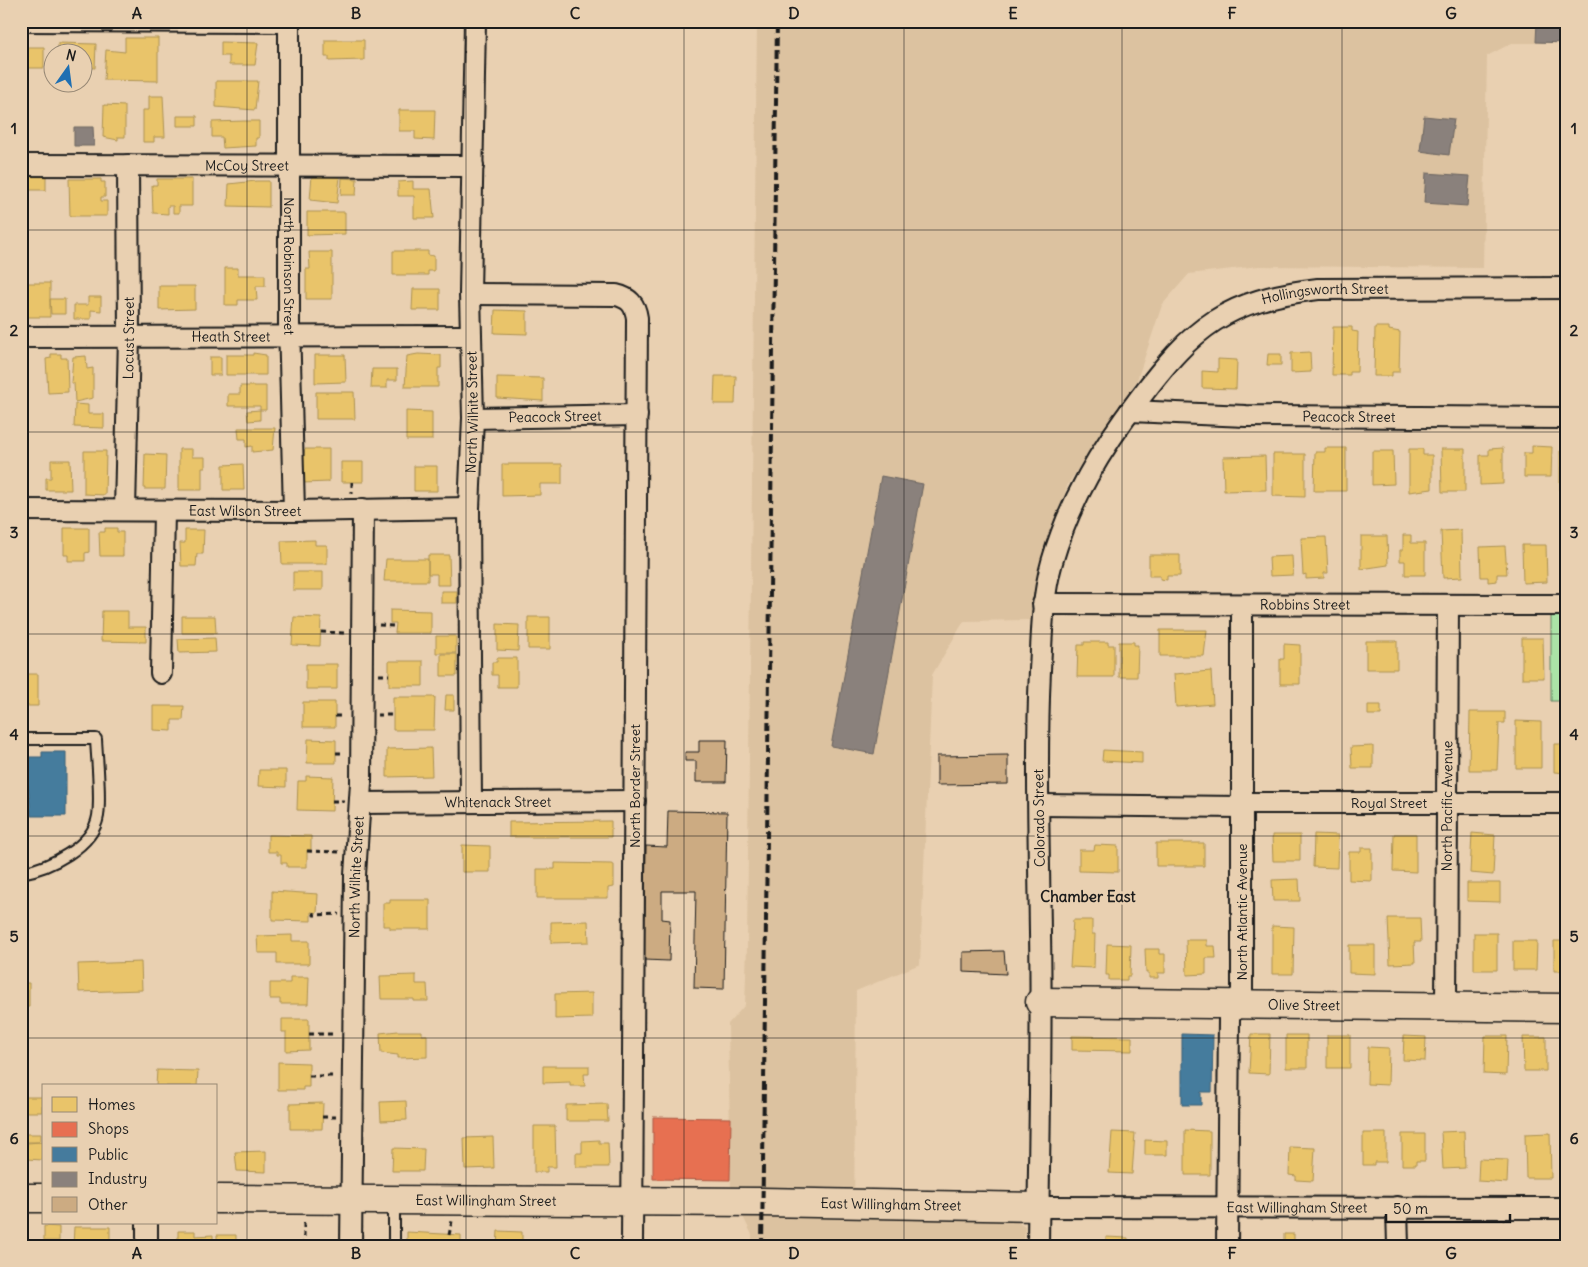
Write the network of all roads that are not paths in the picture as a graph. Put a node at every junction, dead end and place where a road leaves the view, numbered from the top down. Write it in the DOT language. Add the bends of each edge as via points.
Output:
graph roads {
  1 [pos="475,21"];
  2 [pos="21,22"];
  3 [pos="289,22"];
  4 [pos="128,164"];
  5 [pos="21,165"];
  6 [pos="290,165"];
  7 [pos="473,166"];
  8 [pos="1567,288"];
  9 [pos="470,294"];
  10 [pos="129,336"];
  11 [pos="290,336"];
  12 [pos="471,336"];
  13 [pos="21,337"];
  14 [pos="1130,411"];
  15 [pos="637,415"];
  16 [pos="473,418"];
  17 [pos="1567,418"];
  18 [pos="469,508"];
  19 [pos="363,509"];
  20 [pos="21,510"];
  21 [pos="125,510"];
  22 [pos="164,511"];
  23 [pos="294,512"];
  24 [pos="1044,604"];
  25 [pos="1567,605"];
  26 [pos="1242,606"];
  27 [pos="1448,606"];
  28 [pos="161,673"];
  29 [pos="21,739"];
  30 [pos="635,801"];
  31 [pos="471,802"];
  32 [pos="1448,802"];
  33 [pos="360,803"];
  34 [pos="1567,803"];
  35 [pos="1039,805"];
  36 [pos="1243,805"];
  37 [pos="21,872"];
  38 [pos="1040,1002"];
  39 [pos="1236,1004"];
  40 [pos="1446,1007"];
  41 [pos="1567,1008"];
  42 [pos="21,1198"];
  43 [pos="42,1198"];
  44 [pos="218,1199"];
  45 [pos="351,1200"];
  46 [pos="394,1200"];
  47 [pos="633,1201"];
  48 [pos="1228,1206"];
  49 [pos="1039,1207"];
  50 [pos="1397,1207"];
  51 [pos="1567,1208"];
  52 [pos="147,1224"];
  53 [pos="146,1246"];
  54 [pos="351,1246"];
  55 [pos="394,1246"];
  56 [pos="632,1246"];
  57 [pos="1038,1246"];
  58 [pos="1227,1246"];
  59 [pos="1398,1246"];
  1 -- 7 [label="street, North Wilhite Street"];
  2 -- 3 [label="street"];
  3 -- 6 [label="street, North Robinson Street"];
  4 -- 5 [label="street, McCoy Street"];
  4 -- 6 [label="street, McCoy Street"];
  4 -- 10 [label="street, Locust Street"];
  6 -- 7 [label="street, McCoy Street"];
  6 -- 11 [label="street, North Robinson Street"];
  7 -- 9 [label="street, North Wilhite Street"];
  8 -- 14 [label="street, Hollingsworth Street" via="1318,289 1282,293 1252,301 1208,324 1166,363"];
  9 -- 12 [label="street, North Wilhite Street"];
  9 -- 15 [label="street, North Border Street" via="616,295 631,302 636,309 637,327"];
  10 -- 11 [label="street, Heath Street"];
  10 -- 13 [label="street, Heath Street"];
  10 -- 21 [label="street, Locust Street"];
  11 -- 12 [label="street, Heath Street"];
  11 -- 23 [label="street, North Robinson Street"];
  12 -- 16 [label="street, North Wilhite Street"];
  14 -- 17 [label="street, Peacock Street" via="1246,416"];
  14 -- 24 [label="street, Colorado Street" via="1080,486 1052,563"];
  15 -- 16 [label="street, Peacock Street"];
  15 -- 30 [label="street, North Border Street"];
  16 -- 18 [label="street, North Wilhite Street"];
  18 -- 19 [label="street, East Wilson Street"];
  18 -- 31 [label="street, North Wilhite Street"];
  19 -- 23 [label="street, East Wilson Street"];
  19 -- 33 [label="street, North Wilhite Street" via="369,629"];
  20 -- 21 [label="street, East Wilson Street"];
  21 -- 22 [label="street, East Wilson Street"];
  22 -- 23 [label="street, East Wilson Street"];
  22 -- 28 [label="street"];
  24 -- 26 [label="street, Robbins Street"];
  24 -- 35 [label="street, Colorado Street" via="1038,704"];
  25 -- 27 [label="street, Robbins Street"];
  26 -- 27 [label="street, Robbins Street"];
  26 -- 36 [label="street, North Atlantic Avenue"];
  27 -- 32 [label="street, North Pacific Avenue"];
  29 -- 37 [label="lane" via="96,739 98,815 87,835 70,853 44,867"];
  30 -- 31 [label="street, Whitenack Street"];
  30 -- 47 [label="street, North Border Street"];
  31 -- 33 [label="street, Whitenack Street"];
  32 -- 34 [label="street, Royal Street"];
  32 -- 36 [label="street, Royal Street"];
  32 -- 40 [label="street, North Pacific Avenue"];
  33 -- 45 [label="street, North Wilhite Street" via="354,914"];
  35 -- 36 [label="street, Royal Street"];
  35 -- 38 [label="street, Colorado Street"];
  36 -- 39 [label="street, North Atlantic Avenue" via="1242,991"];
  38 -- 39 [label="street, Olive Street"];
  38 -- 49 [label="street, Colorado Street"];
  39 -- 40 [label="street, Olive Street"];
  39 -- 48 [label="street, North Atlantic Avenue" via="1229,1018"];
  40 -- 41 [label="street, Olive Street"];
  42 -- 43 [label="street"];
  44 -- 45 [label="street, East Willingham Street"];
  45 -- 46 [label="street, East Willingham Street"];
  45 -- 54 [label="street, North Wilhite Street"];
  46 -- 47 [label="street, East Willingham Street"];
  46 -- 55 [label="lane"];
  47 -- 49 [label="street, East Willingham Street"];
  47 -- 56 [label="street, North Border Street"];
  48 -- 49 [label="street, East Willingham Street"];
  48 -- 50 [label="street, East Willingham Street"];
  48 -- 58 [label="street, North Atlantic Avenue"];
  49 -- 57 [label="street, Colorado Street"];
  50 -- 51 [label="street, East Willingham Street"];
  50 -- 59 [label="street"];
  52 -- 53 [label="street"];
}
